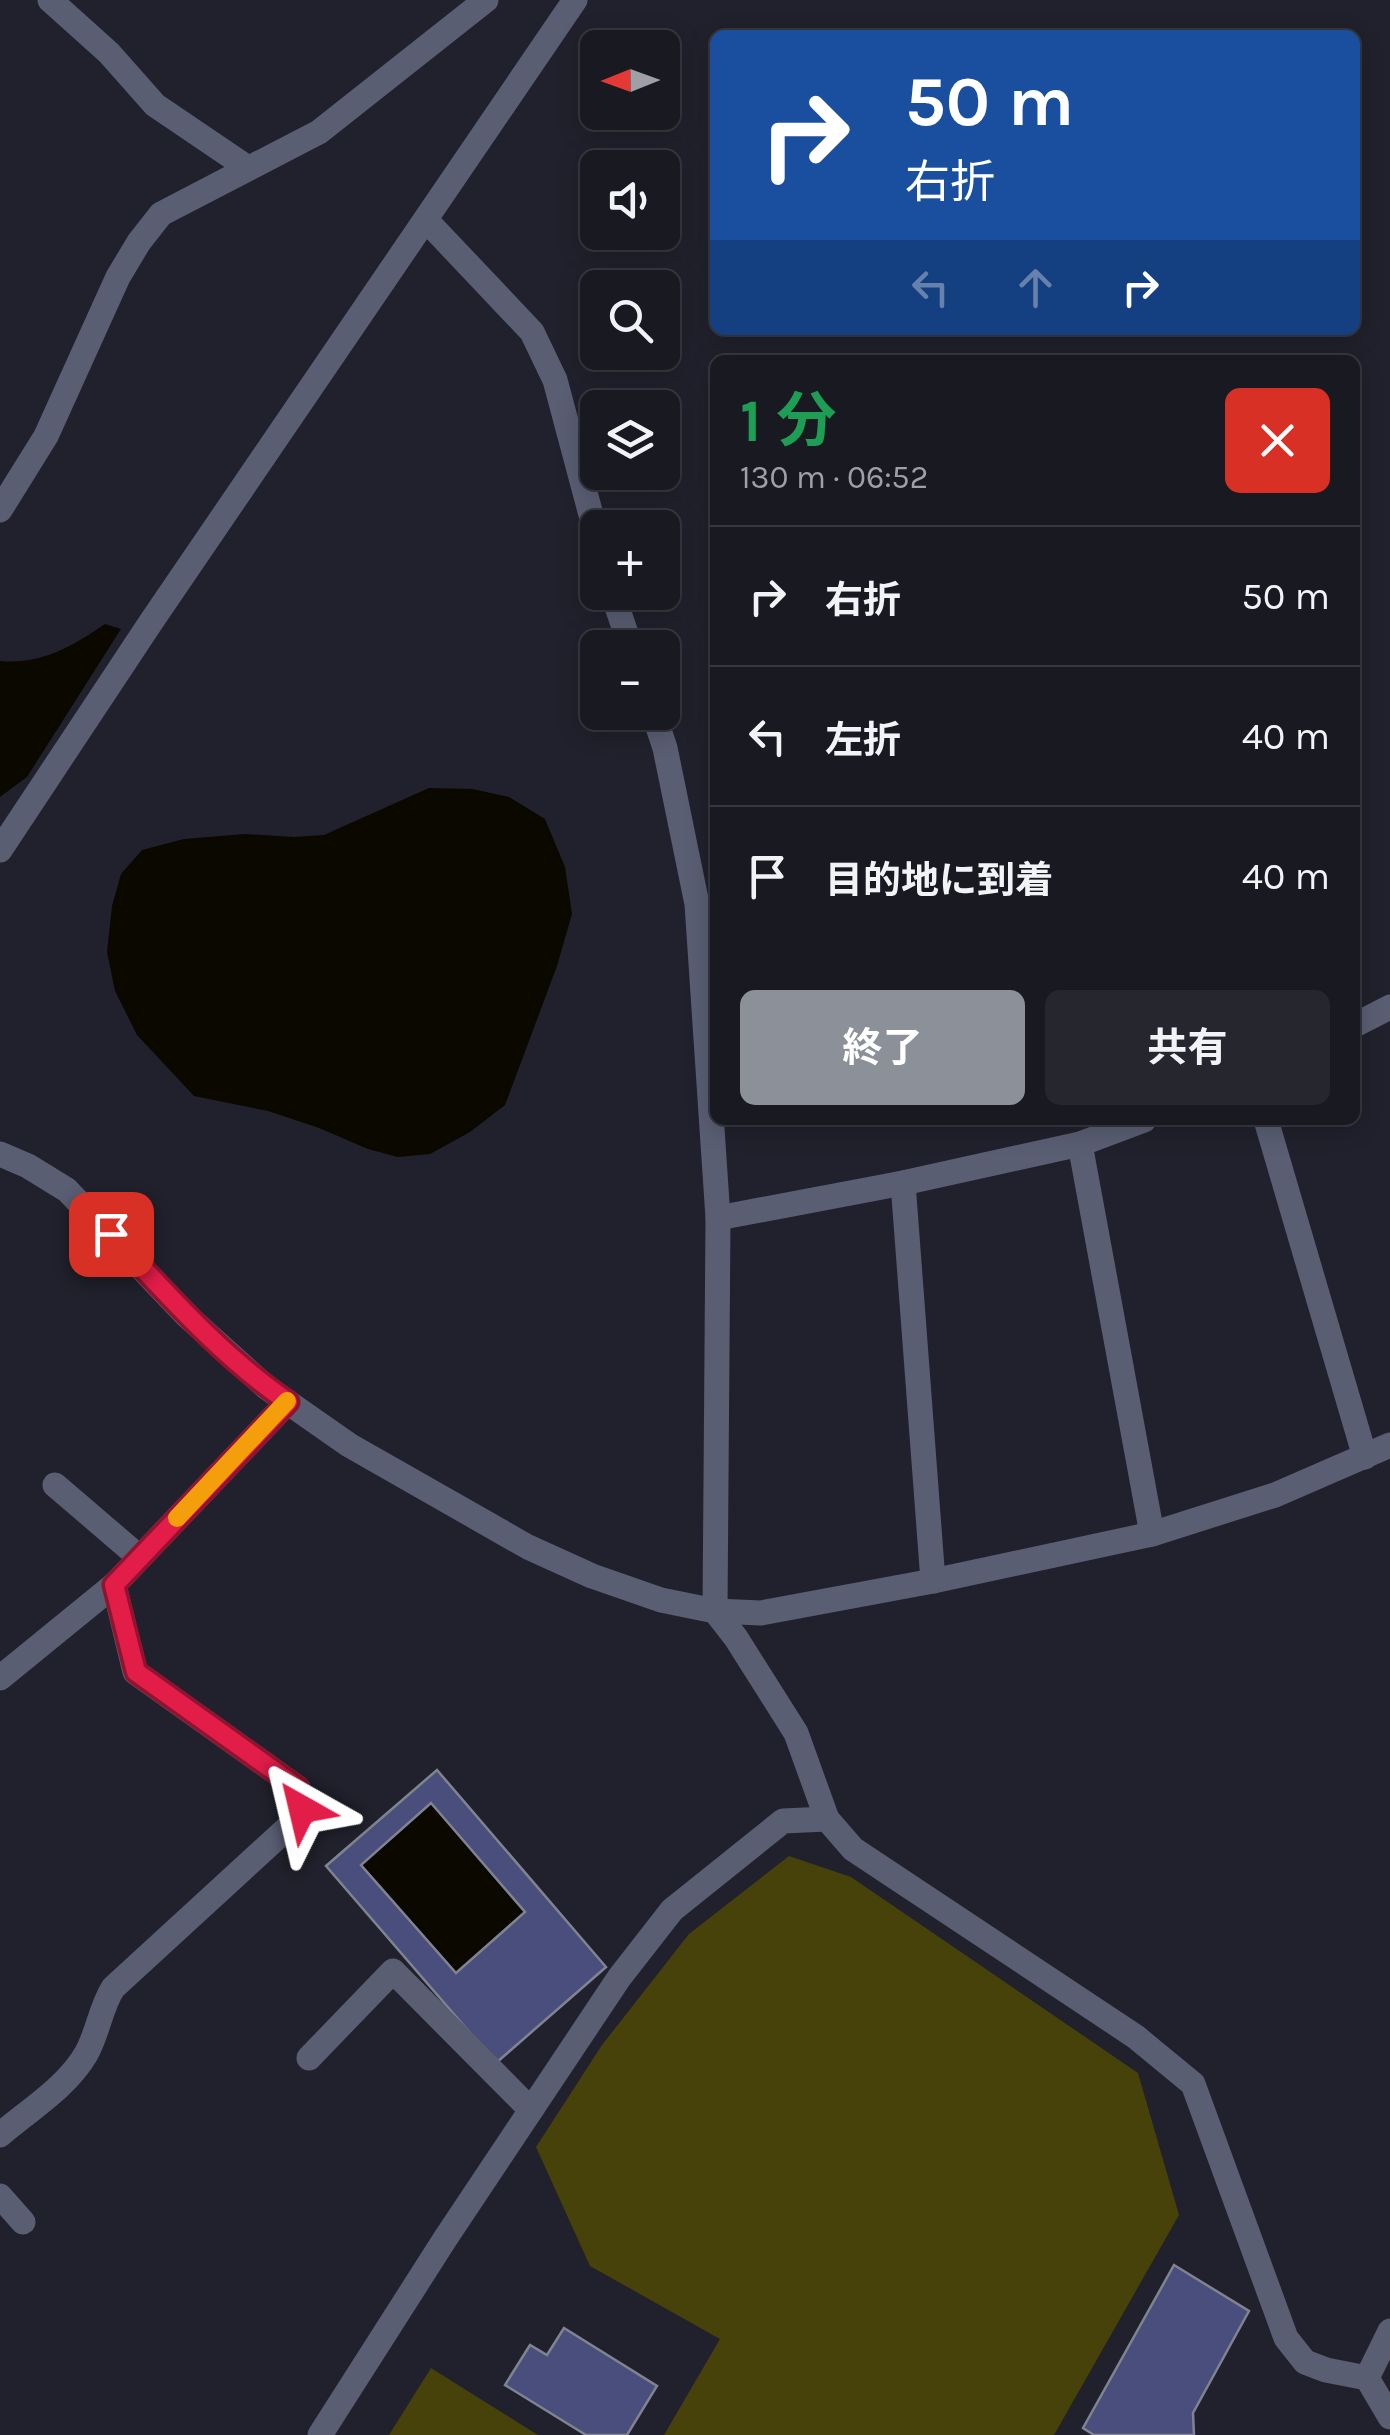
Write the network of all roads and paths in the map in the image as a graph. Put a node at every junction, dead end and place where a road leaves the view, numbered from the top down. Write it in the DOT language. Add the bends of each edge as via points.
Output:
graph roads {
  1 [pos="50,0"];
  2 [pos="486,0"];
  3 [pos="575,0"];
  4 [pos="248,168"];
  5 [pos="426,220"];
  6 [pos="0,510"];
  7 [pos="590,510"];
  8 [pos="659,730"];
  9 [pos="0,850"];
  10 [pos="1390,1007"];
  11 [pos="1360,1022"];
  12 [pos="710,1098"];
  13 [pos="712,1125"];
  14 [pos="1131,1125"];
  15 [pos="1267,1125"];
  16 [pos="1080,1144"];
  17 [pos="0,1154"];
  18 [pos="903,1183"];
  19 [pos="718,1218"];
  20 [pos="288,1402"];
  21 [pos="1390,1445"];
  22 [pos="1366,1457"];
  23 [pos="56,1485"];
  24 [pos="1152,1534"];
  25 [pos="140,1557"];
  26 [pos="934,1580"];
  27 [pos="114,1585"];
  28 [pos="715,1611"];
  29 [pos="0,1678"];
  30 [pos="828,1818"];
  31 [pos="309,2058"];
  32 [pos="531,2110"];
  33 [pos="0,2134"];
  34 [pos="0,2196"];
  35 [pos="23,2222"];
  36 [pos="1390,2331"];
  37 [pos="1367,2378"];
  38 [pos="1390,2417"];
  39 [pos="320,2435"];
  1 -- 4 [label="street" via="155,105"];
  2 -- 4 [label="street" via="319,132"];
  3 -- 5 [label="street"];
  4 -- 6 [label="street" via="161,214 140,242 46,436"];
  5 -- 7 [label="street" via="532,332 555,380"];
  5 -- 9 [label="street"];
  8 -- 12 [label="street" via="697,904"];
  10 -- 11 [label="street"];
  13 -- 19 [label="street"];
  14 -- 16 [label="street"];
  15 -- 22 [label="street"];
  16 -- 18 [label="street"];
  16 -- 24 [label="street"];
  17 -- 20 [label="street" via="67,1190 186,1315"];
  18 -- 19 [label="street"];
  18 -- 26 [label="street"];
  19 -- 28 [label="street"];
  20 -- 25 [label="street"];
  20 -- 28 [label="street" via="349,1445 528,1547 661,1600"];
  21 -- 22 [label="street"];
  22 -- 24 [label="street"];
  23 -- 25 [label="street"];
  24 -- 26 [label="street"];
  25 -- 27 [label="street"];
  26 -- 28 [label="street" via="762,1613"];
  27 -- 29 [label="street"];
  27 -- 33 [label="street" via="136,1672 298,1788 302,1809 113,1988 76,2070"];
  28 -- 30 [label="street" via="796,1733"];
  30 -- 32 [label="street" via="783,1821 672,1910"];
  30 -- 37 [label="street" via="853,1850 1136,2037 1194,2084 1286,2338 1305,2362"];
  31 -- 32 [label="street" via="393,1971"];
  32 -- 39 [label="street"];
  34 -- 35 [label="street"];
  36 -- 37 [label="street"];
  37 -- 38 [label="street"];
}
